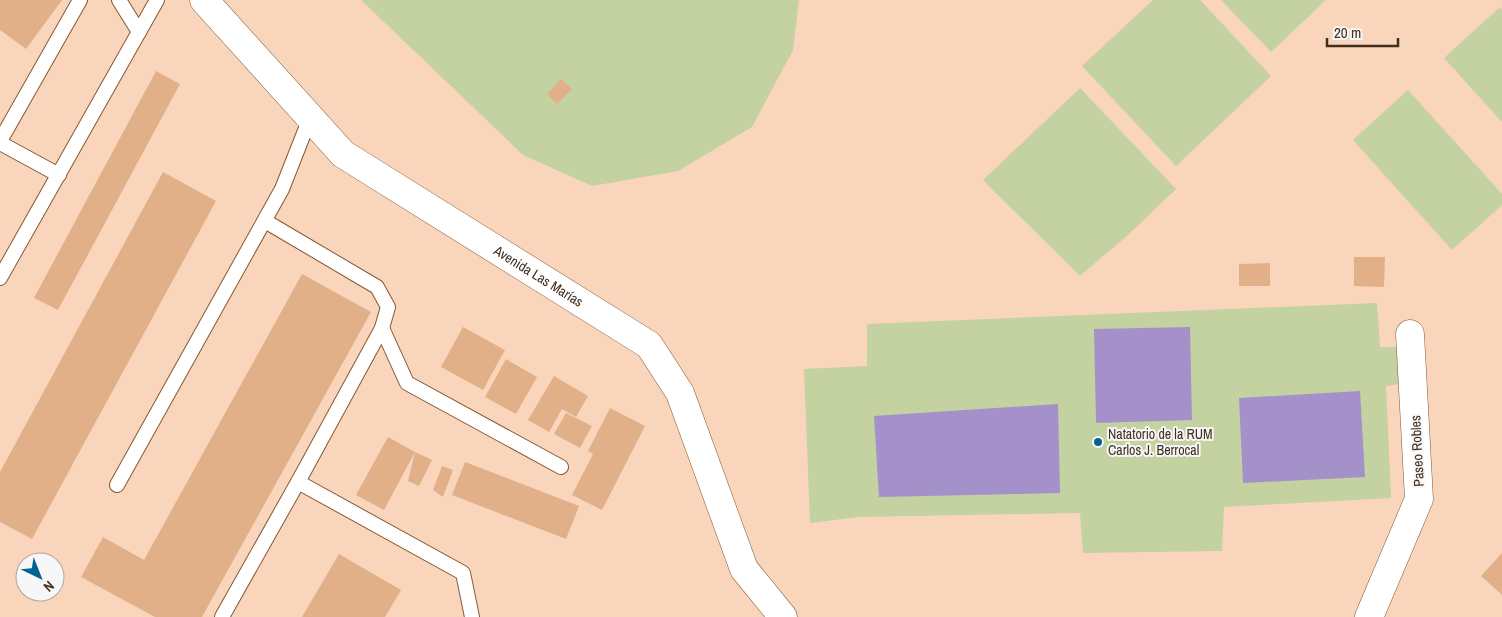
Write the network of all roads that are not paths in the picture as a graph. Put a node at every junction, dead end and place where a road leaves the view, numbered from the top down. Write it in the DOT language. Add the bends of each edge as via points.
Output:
graph roads {
  1 [pos="80,0"];
  2 [pos="119,0"];
  3 [pos="157,0"];
  4 [pos="204,0"];
  5 [pos="139,32"];
  6 [pos="310,118"];
  7 [pos="0,142"];
  8 [pos="58,175"];
  9 [pos="265,221"];
  10 [pos="0,278"];
  11 [pos="382,328"];
  12 [pos="1410,334"];
  13 [pos="561,467"];
  14 [pos="298,482"];
  15 [pos="117,485"];
  16 [pos="222,617"];
  17 [pos="472,617"];
  18 [pos="783,617"];
  19 [pos="1370,617"];
  1 -- 7 [label="lane"];
  2 -- 5 [label="lane"];
  3 -- 5 [label="lane"];
  4 -- 6 [label="street, Avenida Las Marías"];
  5 -- 8 [label="lane"];
  6 -- 9 [label="lane" via="282,189"];
  6 -- 18 [label="street, Avenida Las Marías" via="343,154 649,345 680,393 744,569"];
  7 -- 8 [label="lane"];
  8 -- 10 [label="lane"];
  9 -- 11 [label="lane" via="377,286 388,307"];
  9 -- 15 [label="lane"];
  11 -- 13 [label="lane" via="406,383"];
  11 -- 14 [label="lane"];
  12 -- 19 [label="street, Paseo Robles" via="1420,499"];
  14 -- 16 [label="lane"];
  14 -- 17 [label="lane" via="463,573"];
}
